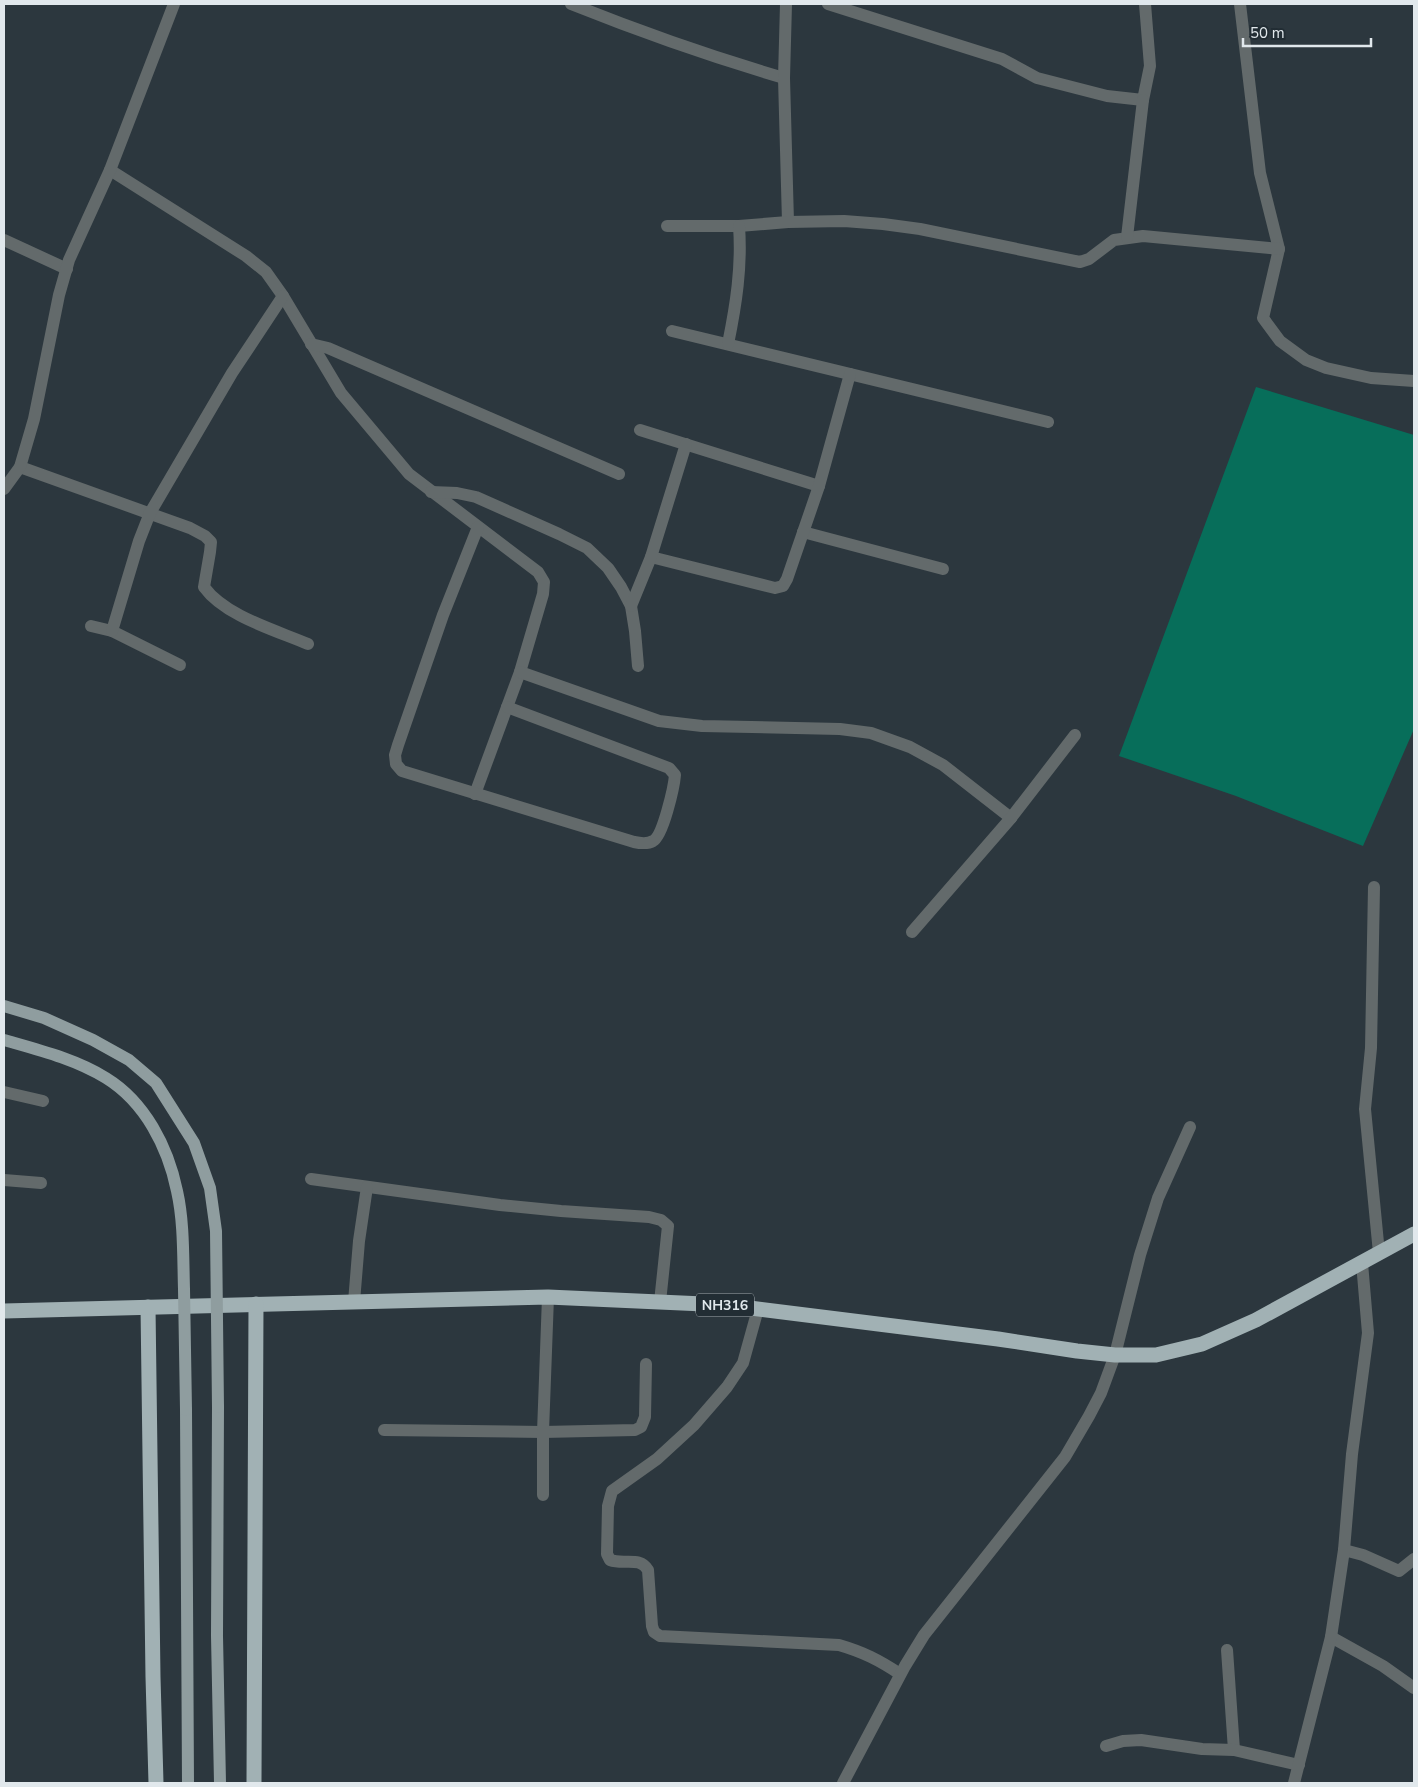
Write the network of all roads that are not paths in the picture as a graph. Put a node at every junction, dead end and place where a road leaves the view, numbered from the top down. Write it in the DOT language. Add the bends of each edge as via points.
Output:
graph roads {
  1 [pos="174,4"];
  2 [pos="571,4"];
  3 [pos="786,4"];
  4 [pos="828,4"];
  5 [pos="1145,4"];
  6 [pos="1240,4"];
  7 [pos="784,78"];
  8 [pos="1143,100"];
  9 [pos="110,170"];
  10 [pos="788,222"];
  11 [pos="666,226"];
  12 [pos="740,226"];
  13 [pos="1127,237"];
  14 [pos="4,240"];
  15 [pos="1279,248"];
  16 [pos="66,269"];
  17 [pos="283,296"];
  18 [pos="672,331"];
  19 [pos="312,344"];
  20 [pos="728,344"];
  21 [pos="850,374"];
  22 [pos="1414,381"];
  23 [pos="1048,422"];
  24 [pos="640,430"];
  25 [pos="686,444"];
  26 [pos="20,467"];
  27 [pos="619,474"];
  28 [pos="819,486"];
  29 [pos="4,489"];
  30 [pos="431,492"];
  31 [pos="150,513"];
  32 [pos="478,527"];
  33 [pos="803,532"];
  34 [pos="651,557"];
  35 [pos="943,569"];
  36 [pos="631,606"];
  37 [pos="91,626"];
  38 [pos="112,631"];
  39 [pos="308,644"];
  40 [pos="180,665"];
  41 [pos="638,666"];
  42 [pos="520,672"];
  43 [pos="507,707"];
  44 [pos="1075,736"];
  45 [pos="475,794"];
  46 [pos="1011,818"];
  47 [pos="1374,887"];
  48 [pos="912,932"];
  49 [pos="4,1006"];
  50 [pos="4,1040"];
  51 [pos="4,1092"];
  52 [pos="43,1101"];
  53 [pos="1190,1127"];
  54 [pos="311,1179"];
  55 [pos="4,1180"];
  56 [pos="41,1183"];
  57 [pos="367,1187"];
  58 [pos="1414,1235"];
  59 [pos="1379,1254"];
  60 [pos="1362,1263"];
  61 [pos="548,1297"];
  62 [pos="354,1302"];
  63 [pos="660,1302"];
  64 [pos="256,1304"];
  65 [pos="148,1307"];
  66 [pos="758,1309"];
  67 [pos="4,1311"];
  68 [pos="1115,1355"];
  69 [pos="646,1364"];
  70 [pos="384,1430"];
  71 [pos="543,1432"];
  72 [pos="543,1495"];
  73 [pos="1344,1550"];
  74 [pos="1414,1559"];
  75 [pos="1331,1637"];
  76 [pos="1227,1650"];
  77 [pos="900,1674"];
  78 [pos="1414,1688"];
  79 [pos="1106,1746"];
  80 [pos="1234,1750"];
  81 [pos="1299,1765"];
  82 [pos="1298,1782"];
  83 [pos="156,1783"];
  84 [pos="188,1783"];
  85 [pos="220,1783"];
  86 [pos="254,1783"];
  87 [pos="843,1783"];
  1 -- 9 [label="street"];
  2 -- 7 [label="street" via="729,62"];
  3 -- 7 [label="street"];
  4 -- 8 [label="street" via="1002,60 1037,78 1107,96"];
  5 -- 8 [label="street" via="1150,66"];
  6 -- 15 [label="street" via="1260,173"];
  7 -- 10 [label="street"];
  8 -- 13 [label="street"];
  9 -- 16 [label="street"];
  9 -- 17 [label="street" via="246,256 266,272"];
  10 -- 12 [label="street"];
  10 -- 13 [label="street" via="844,221 902,227 1080,262 1114,240"];
  11 -- 12 [label="street"];
  12 -- 20 [label="street" via="739,284"];
  13 -- 15 [label="street"];
  14 -- 16 [label="street"];
  15 -- 22 [label="street" via="1263,318 1280,341 1306,360 1326,368 1371,378"];
  16 -- 26 [label="street" via="34,419"];
  17 -- 19 [label="street"];
  17 -- 31 [label="street" via="232,373"];
  18 -- 20 [label="street"];
  19 -- 27 [label="street" via="328,348"];
  19 -- 30 [label="street" via="341,393 409,474"];
  20 -- 21 [label="street"];
  21 -- 23 [label="street"];
  21 -- 28 [label="street"];
  24 -- 25 [label="street"];
  25 -- 28 [label="street"];
  25 -- 34 [label="street"];
  26 -- 29 [label="street"];
  26 -- 31 [label="street"];
  28 -- 33 [label="street"];
  30 -- 32 [label="street"];
  30 -- 36 [label="street" via="476,497 587,548 608,568"];
  31 -- 38 [label="street"];
  31 -- 39 [label="street" via="190,528 211,542 204,587 211,597 244,618"];
  32 -- 42 [label="street" via="538,572 544,582"];
  32 -- 45 [label="street" via="443,615 395,756 402,771"];
  33 -- 34 [label="street" via="787,579 783,586 775,588"];
  33 -- 35 [label="street"];
  34 -- 36 [label="street"];
  36 -- 41 [label="street"];
  37 -- 38 [label="street"];
  38 -- 40 [label="street"];
  42 -- 43 [label="street"];
  42 -- 46 [label="street" via="659,721 719,727 840,729 871,733 910,746 943,765"];
  43 -- 45 [label="street"];
  43 -- 45 [label="street" via="669,768 674,775 674,785 659,834 654,841 634,842"];
  44 -- 46 [label="street"];
  46 -- 48 [label="street"];
  47 -- 59 [label="street" via="1371,1048 1365,1109"];
  49 -- 85 [label="main road, bridge" via="44,1018 93,1040 129,1060 156,1083 194,1143 210,1188 216,1231"];
  50 -- 84 [label="main road, bridge" via="46,1052 107,1079 130,1097 151,1122 178,1191 186,1410"];
  51 -- 52 [label="street"];
  53 -- 68 [label="street" via="1158,1198"];
  54 -- 57 [label="street"];
  55 -- 56 [label="street"];
  57 -- 62 [label="street"];
  57 -- 63 [label="street" via="500,1205 661,1220 668,1226"];
  58 -- 59 [label="highway, NH316"];
  59 -- 60 [label="highway, NH316"];
  60 -- 68 [label="highway, NH316" via="1256,1320 1202,1344 1156,1355"];
  60 -- 73 [label="street" via="1368,1333 1352,1454"];
  61 -- 62 [label="highway, NH316"];
  61 -- 63 [label="highway, NH316"];
  61 -- 71 [label="street"];
  62 -- 64 [label="highway, NH316"];
  63 -- 66 [label="highway, NH316"];
  64 -- 65 [label="highway, NH316"];
  64 -- 86 [label="highway"];
  65 -- 67 [label="highway, NH316"];
  65 -- 83 [label="highway"];
  66 -- 68 [label="highway, NH316"];
  66 -- 77 [label="street" via="743,1362 727,1387 694,1425 657,1459 612,1491 608,1506 607,1554 617,1563 645,1564 652,1626 660,1636 839,1645 859,1650"];
  68 -- 77 [label="street" via="1101,1393 1065,1457 924,1635"];
  69 -- 71 [label="street" via="645,1417 641,1427 635,1430"];
  70 -- 71 [label="street"];
  71 -- 72 [label="street"];
  73 -- 74 [label="street" via="1399,1571"];
  73 -- 75 [label="street"];
  75 -- 78 [label="street" via="1383,1666"];
  75 -- 81 [label="street"];
  76 -- 80 [label="street"];
  77 -- 87 [label="street"];
  79 -- 80 [label="street" via="1142,1740"];
  80 -- 81 [label="street"];
  81 -- 82 [label="street"];
}
